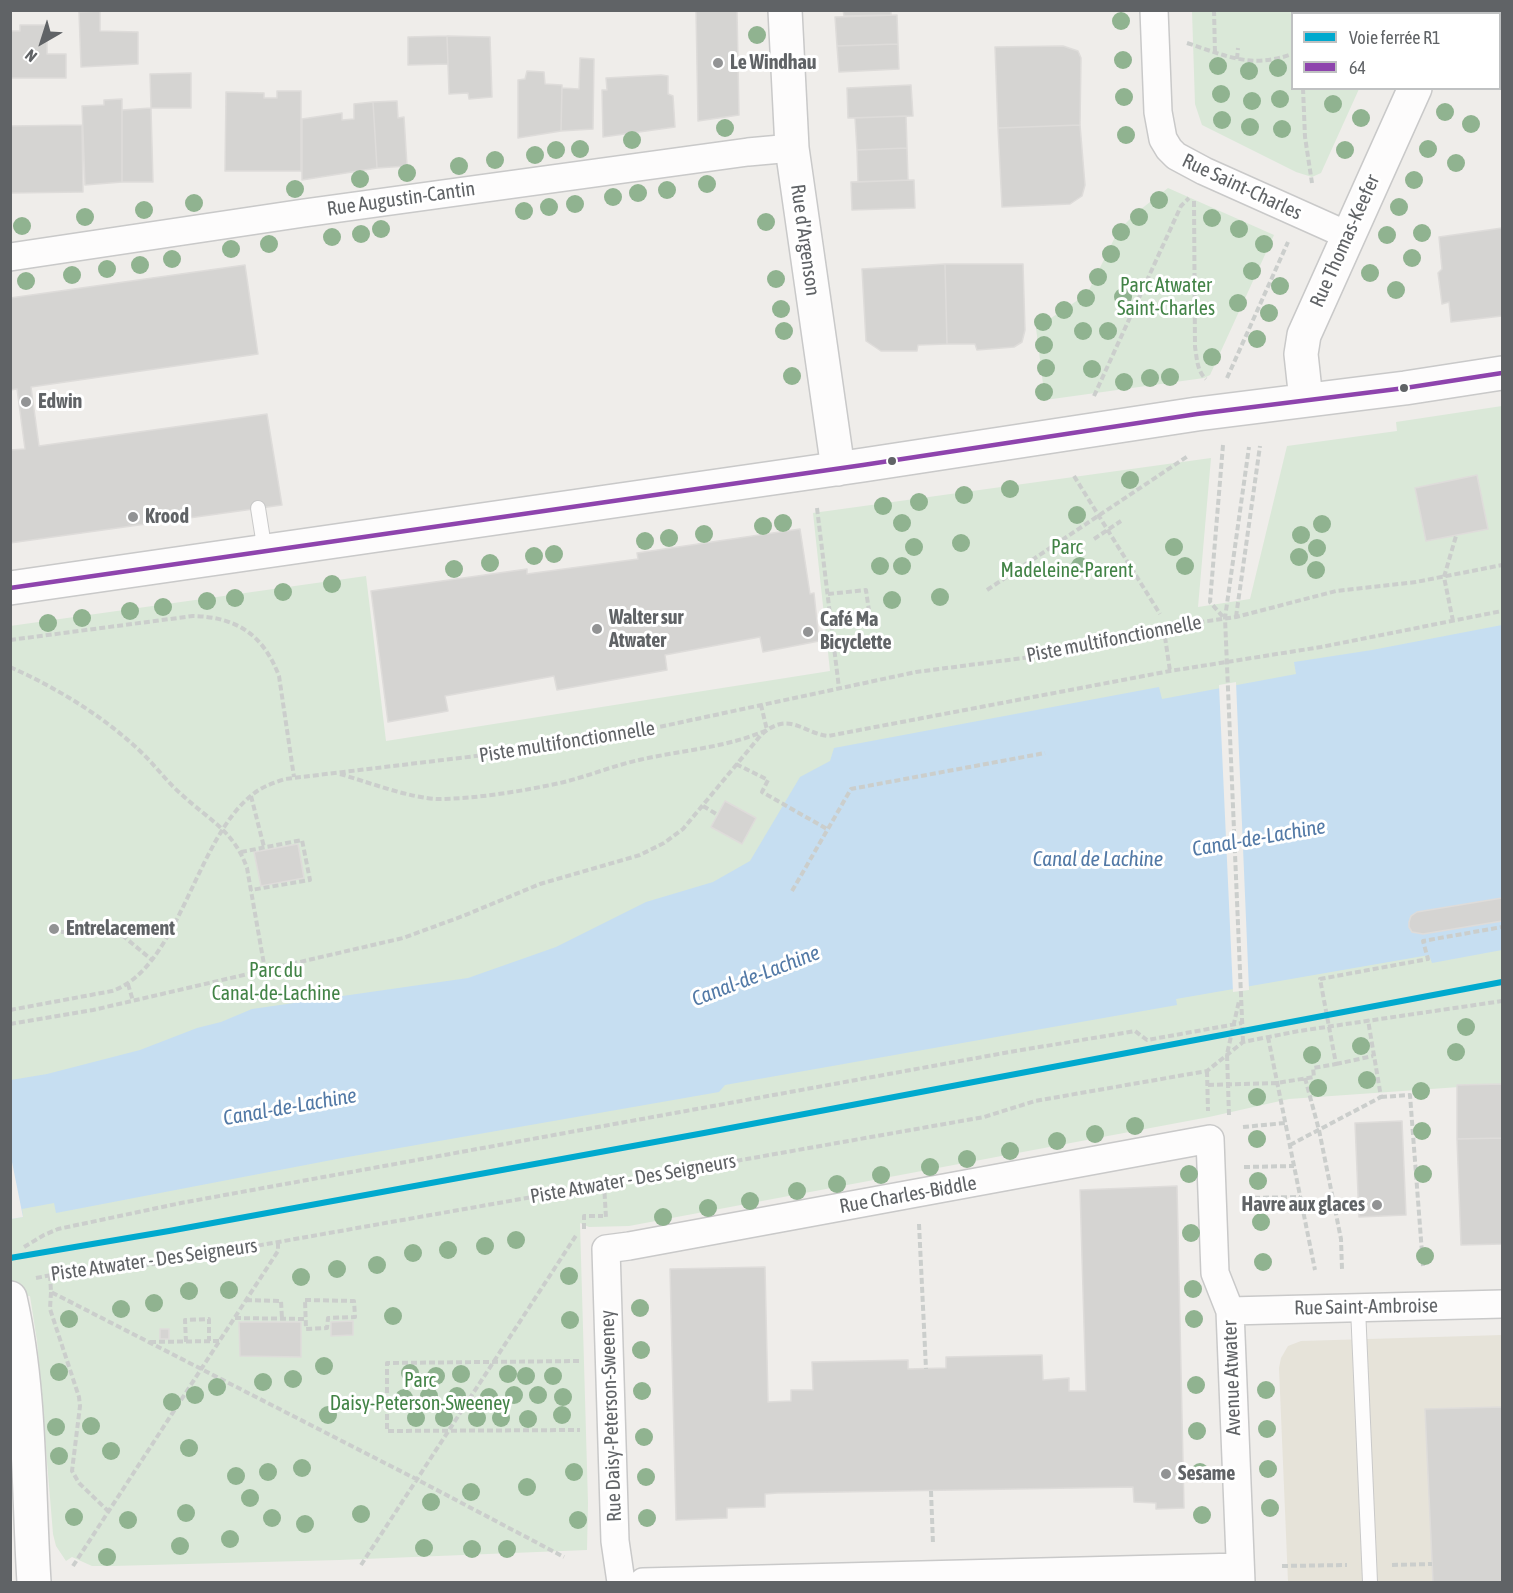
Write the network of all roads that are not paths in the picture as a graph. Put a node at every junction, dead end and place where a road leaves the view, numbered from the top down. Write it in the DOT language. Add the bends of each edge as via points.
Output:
graph roads {
  1 [pos="785,10"];
  2 [pos="1154,10"];
  3 [pos="1414,90"];
  4 [pos="792,148"];
  5 [pos="1347,235"];
  6 [pos="10,258"];
  7 [pos="1503,373"];
  8 [pos="1305,400"];
  9 [pos="838,469"];
  10 [pos="258,508"];
  11 [pos="265,552"];
  12 [pos="10,588"];
  13 [pos="1209,1128"];
  14 [pos="606,1238"];
  15 [pos="21,1288"];
  16 [pos="1503,1304"];
  17 [pos="1358,1308"];
  18 [pos="1230,1311"];
  19 [pos="1240,1575"];
  20 [pos="34,1582"];
  21 [pos="621,1582"];
  22 [pos="643,1582"];
  23 [pos="1370,1582"];
  1 -- 4 [label="main road, Rue d'Argenson"];
  2 -- 5 [label="street, Rue Saint-Charles" via="1158,112 1168,149 1204,171"];
  3 -- 5 [label="main road, Rue Thomas-Keefer"];
  4 -- 6 [label="street, Rue Augustin-Cantin" via="385,201"];
  4 -- 9 [label="main road, Rue d'Argenson"];
  5 -- 8 [label="main road, Rue Thomas-Keefer" via="1304,335 1301,354"];
  7 -- 8 [label="main road"];
  8 -- 9 [label="main road"];
  9 -- 11 [label="main road"];
  10 -- 11 [label="lane"];
  11 -- 12 [label="main road"];
  13 -- 14 [label="street, Rue Charles-Biddle" via="630,1246"];
  13 -- 18 [label="street, Avenue Atwater" via="1215,1273"];
  14 -- 21 [label="street, Rue Daisy-Peterson-Sweeney" via="615,1540"];
  15 -- 20 [label="main road"];
  16 -- 17 [label="street, Rue Saint-Ambroise"];
  17 -- 18 [label="street, Rue Saint-Ambroise"];
  17 -- 23 [label="lane"];
  18 -- 19 [label="street, Avenue Atwater"];
  19 -- 22 [label="street"];
}
